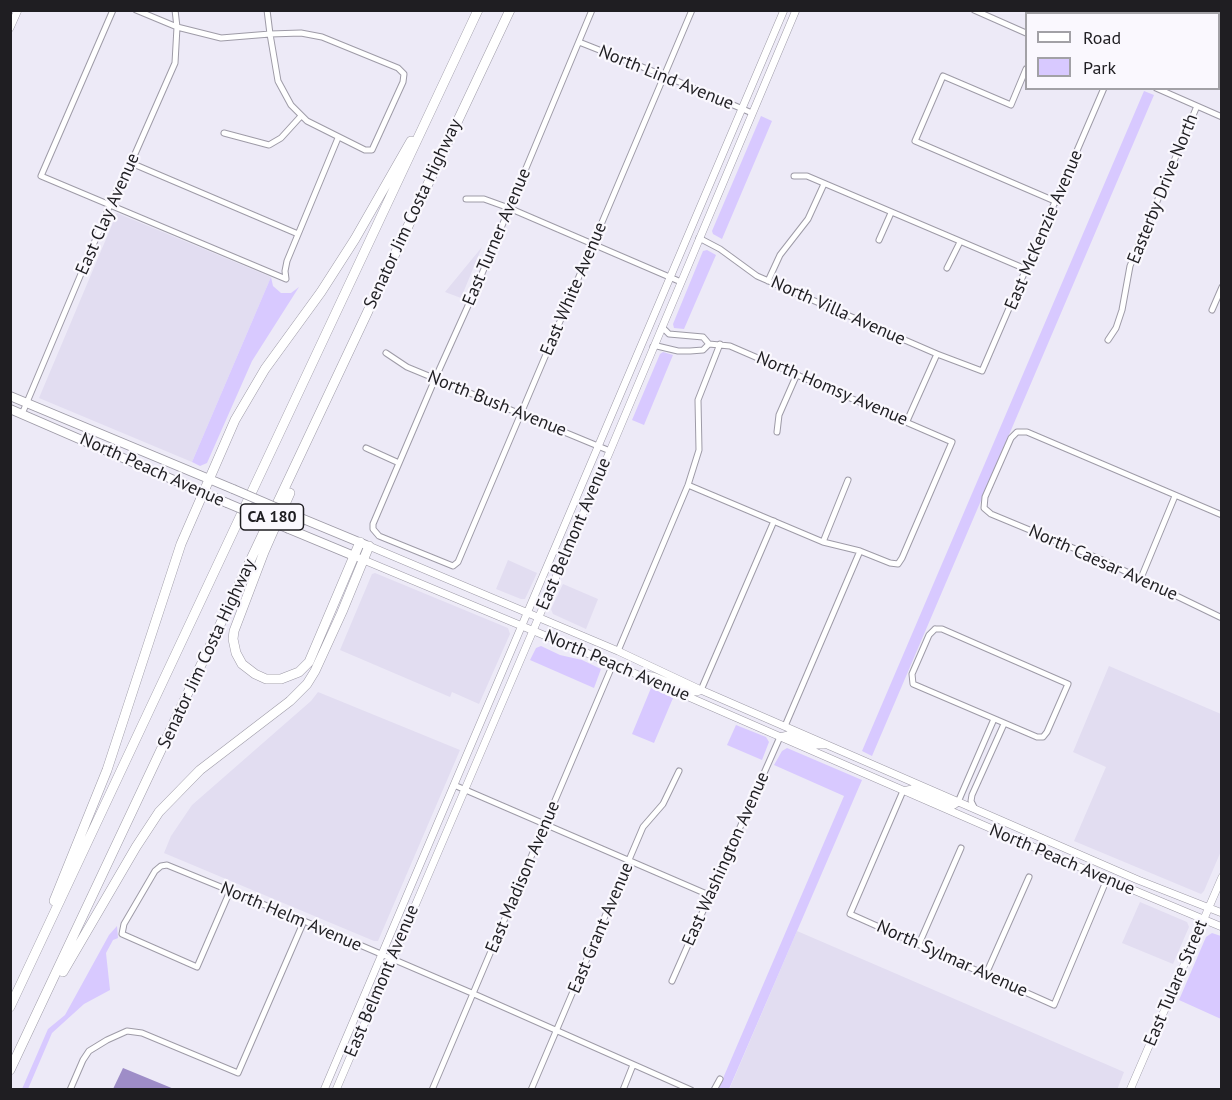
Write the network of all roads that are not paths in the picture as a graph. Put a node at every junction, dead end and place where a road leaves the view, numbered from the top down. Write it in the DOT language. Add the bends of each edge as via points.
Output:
graph roads {
  1 [pos="18,10"];
  2 [pos="113,10"];
  3 [pos="136,10"];
  4 [pos="175,10"];
  5 [pos="267,10"];
  6 [pos="478,10"];
  7 [pos="510,10"];
  8 [pos="592,10"];
  9 [pos="692,10"];
  10 [pos="784,10"];
  11 [pos="796,10"];
  12 [pos="974,10"];
  13 [pos="988,13"];
  14 [pos="177,27"];
  15 [pos="10,28"];
  16 [pos="1025,32"];
  17 [pos="270,34"];
  18 [pos="579,42"];
  19 [pos="1025,71"];
  20 [pos="665,76"];
  21 [pos="442,87"];
  22 [pos="1103,90"];
  23 [pos="1161,90"];
  24 [pos="1197,106"];
  25 [pos="742,109"];
  26 [pos="752,113"];
  27 [pos="301,116"];
  28 [pos="1221,117"];
  29 [pos="224,133"];
  30 [pos="339,138"];
  31 [pos="131,163"];
  32 [pos="794,176"];
  33 [pos="824,184"];
  34 [pos="466,199"];
  35 [pos="1057,202"];
  36 [pos="110,205"];
  37 [pos="509,208"];
  38 [pos="891,213"];
  39 [pos="298,234"];
  40 [pos="699,238"];
  41 [pos="879,240"];
  42 [pos="960,242"];
  43 [pos="593,245"];
  44 [pos="947,268"];
  45 [pos="1028,270"];
  46 [pos="671,278"];
  47 [pos="768,280"];
  48 [pos="681,282"];
  49 [pos="1221,287"];
  50 [pos="1212,310"];
  51 [pos="662,327"];
  52 [pos="357,333"];
  53 [pos="1108,340"];
  54 [pos="709,344"];
  55 [pos="720,344"];
  56 [pos="653,347"];
  57 [pos="386,353"];
  58 [pos="937,354"];
  59 [pos="982,371"];
  60 [pos="797,374"];
  61 [pos="435,379"];
  62 [pos="10,396"];
  63 [pos="27,403"];
  64 [pos="10,409"];
  65 [pos="22,414"];
  66 [pos="520,414"];
  67 [pos="907,421"];
  68 [pos="777,432"];
  69 [pos="70,434"];
  70 [pos="106,436"];
  71 [pos="102,447"];
  72 [pos="599,447"];
  73 [pos="366,448"];
  74 [pos="139,450"];
  75 [pos="610,451"];
  76 [pos="399,463"];
  77 [pos="209,479"];
  78 [pos="848,480"];
  79 [pos="688,485"];
  80 [pos="202,493"];
  81 [pos="1175,496"];
  82 [pos="1221,515"];
  83 [pos="774,521"];
  84 [pos="823,542"];
  85 [pos="365,544"];
  86 [pos="860,551"];
  87 [pos="354,556"];
  88 [pos="364,560"];
  89 [pos="453,566"];
  90 [pos="1141,578"];
  91 [pos="528,613"];
  92 [pos="538,617"];
  93 [pos="1221,618"];
  94 [pos="522,626"];
  95 [pos="533,630"];
  96 [pos="618,651"];
  97 [pos="613,664"];
  98 [pos="639,675"];
  99 [pos="701,690"];
  100 [pos="994,719"];
  101 [pos="1004,724"];
  102 [pos="785,726"];
  103 [pos="780,737"];
  104 [pos="828,746"];
  105 [pos="679,771"];
  106 [pos="454,785"];
  107 [pos="464,790"];
  108 [pos="903,791"];
  109 [pos="958,802"];
  110 [pos="976,810"];
  111 [pos="545,824"];
  112 [pos="961,848"];
  113 [pos="630,862"];
  114 [pos="1029,877"];
  115 [pos="1221,877"];
  116 [pos="1107,879"];
  117 [pos="230,891"];
  118 [pos="709,895"];
  119 [pos="1208,909"];
  120 [pos="1221,913"];
  121 [pos="1203,920"];
  122 [pos="304,921"];
  123 [pos="1221,927"];
  124 [pos="919,944"];
  125 [pos="381,955"];
  126 [pos="391,960"];
  127 [pos="986,974"];
  128 [pos="672,981"];
  129 [pos="474,994"];
  130 [pos="10,1007"];
  131 [pos="33,1023"];
  132 [pos="555,1031"];
  133 [pos="633,1065"];
  134 [pos="10,1070"];
  135 [pos="720,1078"];
  136 [pos="70,1089"];
  137 [pos="324,1089"];
  138 [pos="336,1089"];
  139 [pos="432,1089"];
  140 [pos="531,1089"];
  141 [pos="623,1089"];
  142 [pos="691,1089"];
  143 [pos="714,1089"];
  144 [pos="1130,1089"];
  1 -- 15 [label="main road"];
  2 -- 36 [label="street" via="41,176"];
  3 -- 14 [label="street"];
  4 -- 14 [label="street, East Clay Avenue"];
  5 -- 17 [label="street"];
  6 -- 21 [label="highway, Senator Jim Costa Highway / CA 180"];
  7 -- 52 [label="highway, Senator Jim Costa Highway / CA 180"];
  8 -- 18 [label="street, East Turner Avenue"];
  9 -- 20 [label="street, East White Avenue"];
  10 -- 25 [label="main road, East Belmont Avenue"];
  11 -- 26 [label="main road, East Belmont Avenue"];
  12 -- 13 [label="street"];
  13 -- 16 [label="street"];
  14 -- 17 [label="street" via="221,38"];
  14 -- 31 [label="street, East Clay Avenue" via="175,63"];
  17 -- 27 [label="street" via="278,81"];
  17 -- 30 [label="street" via="322,37 398,68 404,74 372,150"];
  18 -- 20 [label="street, North Lind Avenue"];
  18 -- 37 [label="street, East Turner Avenue"];
  19 -- 35 [label="street" via="1011,105 943,76 915,141"];
  20 -- 25 [label="street, North Lind Avenue"];
  20 -- 43 [label="street, East White Avenue"];
  21 -- 77 [label="highway" via="355,238 251,392"];
  21 -- 130 [label="highway, Senator Jim Costa Highway / CA 180"];
  22 -- 35 [label="street, East McKenzie Avenue"];
  23 -- 24 [label="street"];
  24 -- 28 [label="street"];
  24 -- 53 [label="street, Easterby Drive North" via="1130,266 1122,310"];
  25 -- 26 [label="street, North Lind Avenue"];
  25 -- 46 [label="main road, East Belmont Avenue"];
  26 -- 40 [label="main road, East Belmont Avenue"];
  27 -- 29 [label="street" via="269,145"];
  27 -- 30 [label="street"];
  30 -- 39 [label="street"];
  31 -- 36 [label="street, East Clay Avenue"];
  31 -- 39 [label="street"];
  32 -- 33 [label="street" via="807,176"];
  33 -- 38 [label="street"];
  33 -- 47 [label="street" via="808,219 780,255"];
  34 -- 37 [label="street" via="484,199"];
  35 -- 45 [label="street, East McKenzie Avenue"];
  36 -- 39 [label="street" via="286,279 287,261"];
  36 -- 63 [label="street, East Clay Avenue"];
  37 -- 43 [label="street"];
  37 -- 61 [label="street, East Turner Avenue"];
  38 -- 41 [label="street"];
  38 -- 42 [label="street"];
  40 -- 47 [label="street, North Villa Avenue"];
  40 -- 48 [label="main road, East Belmont Avenue"];
  42 -- 44 [label="street"];
  42 -- 45 [label="street"];
  43 -- 46 [label="street"];
  43 -- 66 [label="street, East White Avenue"];
  45 -- 59 [label="street, East McKenzie Avenue"];
  46 -- 48 [label="street"];
  46 -- 72 [label="main road, East Belmont Avenue"];
  47 -- 58 [label="street, North Villa Avenue"];
  48 -- 51 [label="main road, East Belmont Avenue"];
  49 -- 50 [label="street"];
  51 -- 54 [label="street, North Homsy Avenue" via="669,334 703,337"];
  51 -- 56 [label="main road, East Belmont Avenue"];
  52 -- 87 [label="highway" via="236,623 234,646 242,664 273,680 288,678 304,668"];
  52 -- 131 [label="highway, Senator Jim Costa Highway / CA 180"];
  54 -- 55 [label="street, North Homsy Avenue"];
  54 -- 56 [label="street, North Homsy Avenue" via="697,351"];
  55 -- 60 [label="street, North Homsy Avenue"];
  55 -- 79 [label="street" via="698,400 699,450"];
  56 -- 75 [label="main road, East Belmont Avenue"];
  57 -- 61 [label="street, North Bush Avenue"];
  58 -- 59 [label="street, North Villa Avenue"];
  58 -- 67 [label="street"];
  60 -- 67 [label="street, North Homsy Avenue"];
  60 -- 68 [label="street" via="779,415"];
  61 -- 66 [label="street, North Bush Avenue"];
  61 -- 76 [label="street, East Turner Avenue"];
  62 -- 63 [label="main road, North Peach Avenue"];
  63 -- 65 [label="street, East Clay Avenue"];
  63 -- 70 [label="main road, North Peach Avenue"];
  64 -- 65 [label="main road, North Peach Avenue"];
  65 -- 69 [label="main road, North Peach Avenue"];
  66 -- 72 [label="street, North Bush Avenue"];
  66 -- 89 [label="street, East White Avenue"];
  67 -- 86 [label="street, North Homsy Avenue" via="952,442 898,564"];
  69 -- 70 [label="main road" via="101,440"];
  69 -- 71 [label="main road, North Peach Avenue"];
  70 -- 74 [label="main road, North Peach Avenue"];
  71 -- 74 [label="main road"];
  71 -- 80 [label="main road, North Peach Avenue"];
  72 -- 75 [label="street, North Bush Avenue"];
  72 -- 91 [label="main road, East Belmont Avenue"];
  73 -- 76 [label="street"];
  74 -- 77 [label="main road, North Peach Avenue"];
  75 -- 92 [label="main road, East Belmont Avenue"];
  76 -- 89 [label="street, East Turner Avenue" via="373,529 380,536"];
  77 -- 80 [label="highway"];
  77 -- 85 [label="main road, North Peach Avenue, bridge"];
  78 -- 84 [label="street"];
  79 -- 83 [label="street"];
  79 -- 96 [label="street"];
  80 -- 87 [label="main road, North Peach Avenue, bridge"];
  80 -- 130 [label="highway" via="106,770"];
  81 -- 82 [label="street"];
  81 -- 90 [label="street"];
  81 -- 90 [label="street, North Caesar Avenue" via="1027,432 1017,432 985,497 984,508 991,514"];
  83 -- 84 [label="street"];
  83 -- 99 [label="street"];
  84 -- 86 [label="street"];
  85 -- 87 [label="highway"];
  85 -- 88 [label="highway"];
  85 -- 91 [label="main road, North Peach Avenue"];
  86 -- 102 [label="street"];
  87 -- 88 [label="main road, North Peach Avenue"];
  88 -- 94 [label="main road, North Peach Avenue"];
  88 -- 131 [label="highway" via="307,684 200,770 159,812"];
  90 -- 93 [label="street, North Caesar Avenue"];
  91 -- 92 [label="main road, North Peach Avenue"];
  91 -- 94 [label="main road, East Belmont Avenue"];
  92 -- 95 [label="main road, East Belmont Avenue"];
  92 -- 96 [label="main road, North Peach Avenue"];
  94 -- 95 [label="main road, North Peach Avenue"];
  94 -- 106 [label="main road, East Belmont Avenue"];
  95 -- 97 [label="main road, North Peach Avenue"];
  95 -- 107 [label="main road, East Belmont Avenue"];
  96 -- 99 [label="main road, North Peach Avenue"];
  97 -- 98 [label="main road, North Peach Avenue"];
  97 -- 111 [label="street, East Madison Avenue"];
  98 -- 99 [label="main road" via="653,676 693,692"];
  98 -- 103 [label="main road, North Peach Avenue"];
  99 -- 102 [label="main road, North Peach Avenue"];
  100 -- 101 [label="street"];
  100 -- 101 [label="street" via="912,682 912,674 935,629 1068,684 1043,737"];
  100 -- 109 [label="street"];
  101 -- 110 [label="street" via="972,795"];
  102 -- 104 [label="main road, North Peach Avenue"];
  103 -- 104 [label="main road" via="788,735"];
  103 -- 108 [label="main road, North Peach Avenue"];
  103 -- 118 [label="street, East Washington Avenue"];
  104 -- 109 [label="main road, North Peach Avenue"];
  105 -- 113 [label="street, East Grant Avenue" via="663,804 643,827"];
  106 -- 107 [label="street"];
  106 -- 125 [label="main road, East Belmont Avenue"];
  107 -- 111 [label="street"];
  107 -- 126 [label="main road, East Belmont Avenue"];
  108 -- 109 [label="main road" via="912,789 954,805"];
  108 -- 116 [label="main road, North Peach Avenue"];
  108 -- 124 [label="street, North Sylmar Avenue" via="850,914"];
  109 -- 110 [label="main road, North Peach Avenue"];
  110 -- 119 [label="main road, North Peach Avenue"];
  111 -- 113 [label="street"];
  111 -- 129 [label="street, East Madison Avenue"];
  112 -- 124 [label="street"];
  113 -- 118 [label="street"];
  113 -- 132 [label="street, East Grant Avenue"];
  114 -- 127 [label="street"];
  115 -- 119 [label="main road, East Tulare Street"];
  116 -- 121 [label="main road, North Peach Avenue"];
  116 -- 127 [label="street, North Sylmar Avenue" via="1054,1005"];
  117 -- 117 [label="street, North Helm Avenue" via="197,967 122,934 124,924 160,866 167,865"];
  117 -- 122 [label="street, North Helm Avenue"];
  118 -- 128 [label="street, East Washington Avenue"];
  119 -- 120 [label="main road, North Peach Avenue"];
  119 -- 121 [label="main road, East Tulare Street"];
  121 -- 123 [label="main road, North Peach Avenue"];
  121 -- 144 [label="main road, East Tulare Street"];
  122 -- 125 [label="street, North Helm Avenue"];
  122 -- 136 [label="street" via="238,1073 142,1033 128,1031 94,1047"];
  124 -- 127 [label="street, North Sylmar Avenue"];
  125 -- 126 [label="street, North Helm Avenue"];
  125 -- 137 [label="main road, East Belmont Avenue"];
  126 -- 129 [label="street, North Helm Avenue"];
  126 -- 138 [label="main road, East Belmont Avenue"];
  129 -- 132 [label="street, North Helm Avenue"];
  129 -- 139 [label="street, East Madison Avenue"];
  131 -- 134 [label="highway, Senator Jim Costa Highway / CA 180"];
  132 -- 133 [label="street, North Helm Avenue"];
  132 -- 140 [label="street, East Grant Avenue"];
  133 -- 141 [label="street"];
  133 -- 142 [label="street, North Helm Avenue"];
  135 -- 143 [label="street"];
}
